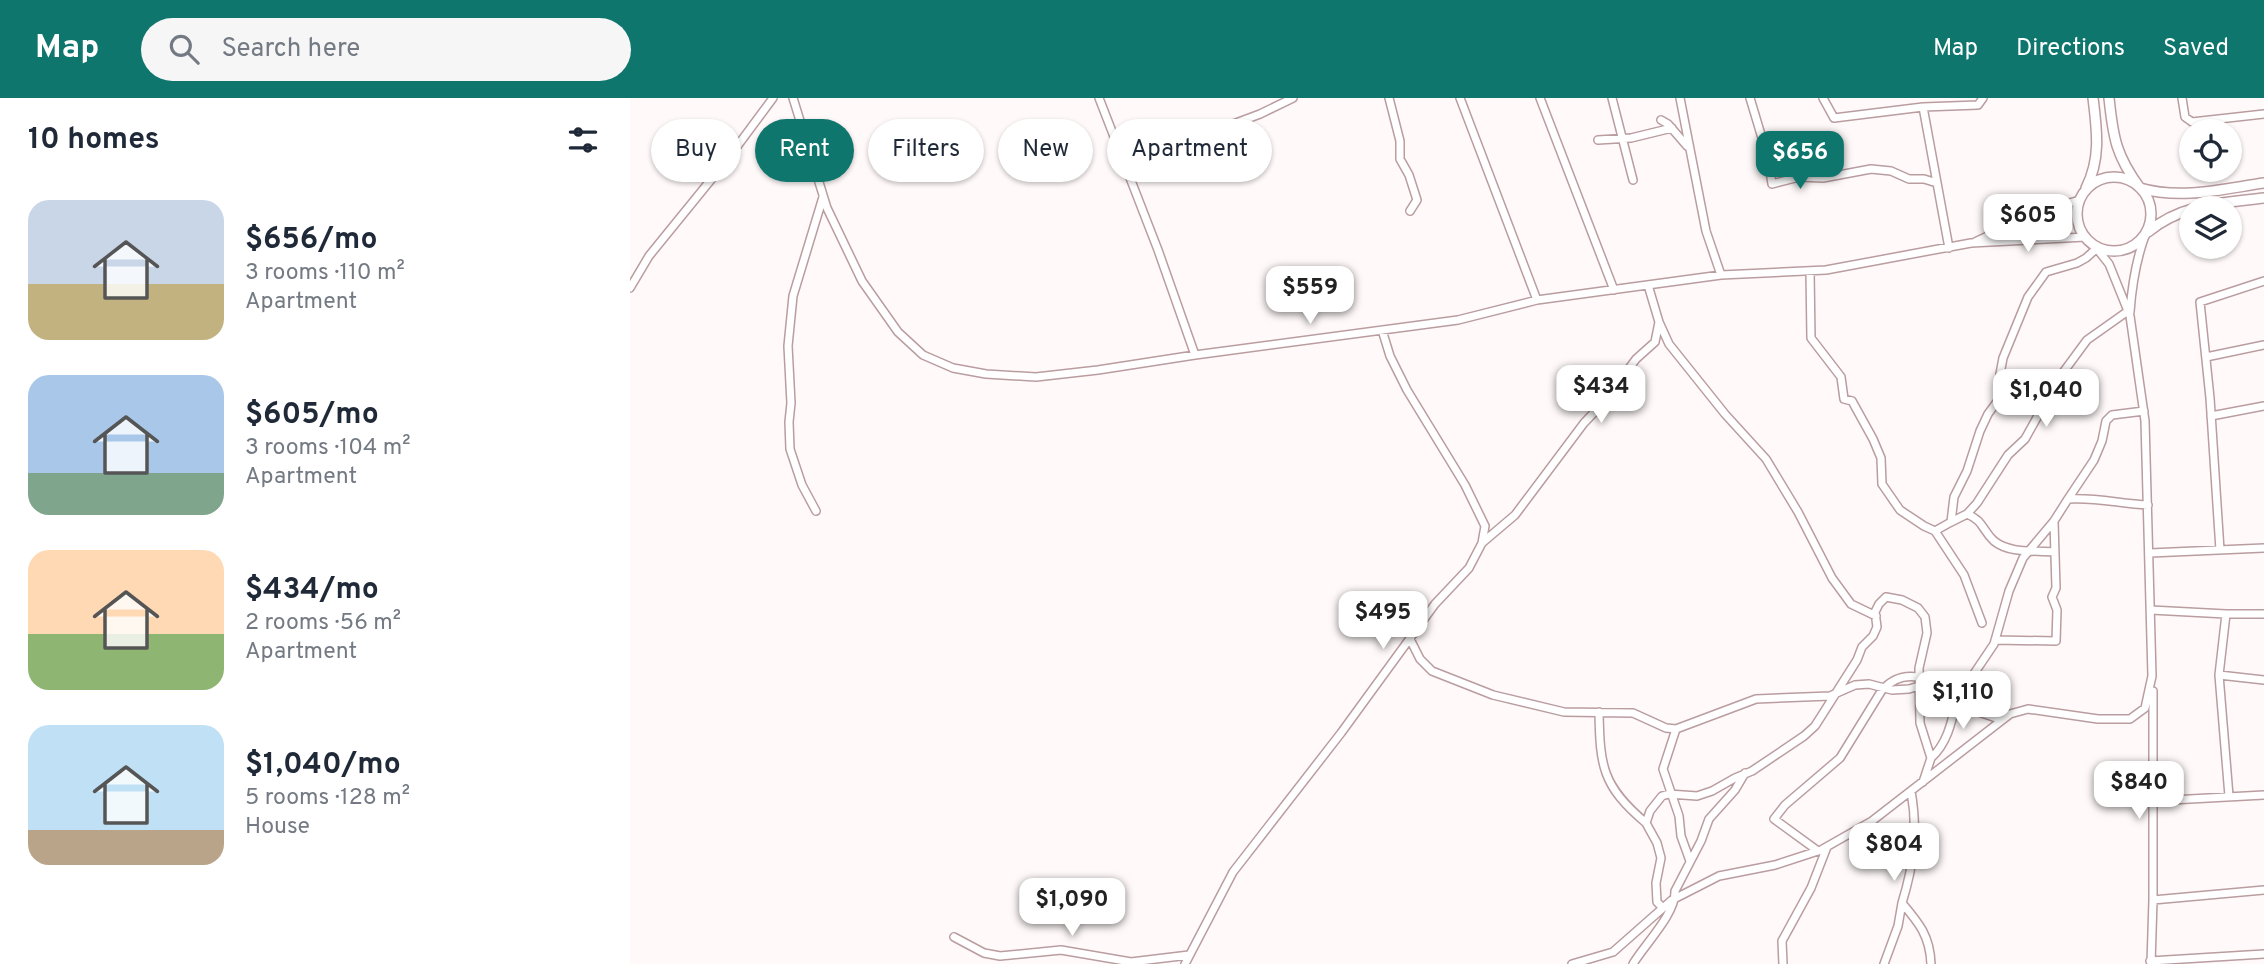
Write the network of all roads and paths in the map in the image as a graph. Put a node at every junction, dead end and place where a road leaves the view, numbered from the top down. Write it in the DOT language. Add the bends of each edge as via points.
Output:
graph roads {
  1 [pos="772,98"];
  2 [pos="793,98"];
  3 [pos="1099,98"];
  4 [pos="1293,98"];
  5 [pos="1388,98"];
  6 [pos="1460,98"];
  7 [pos="1540,98"];
  8 [pos="1612,98"];
  9 [pos="1680,98"];
  10 [pos="1751,98"];
  11 [pos="1823,98"];
  12 [pos="1983,98"];
  13 [pos="2094,98"];
  14 [pos="2109,98"];
  15 [pos="2182,98"];
  16 [pos="1923,107"];
  17 [pos="2264,114"];
  18 [pos="1247,119"];
  19 [pos="1661,120"];
  20 [pos="1672,128"];
  21 [pos="1623,139"];
  22 [pos="1598,140"];
  23 [pos="1689,149"];
  24 [pos="1633,180"];
  25 [pos="1937,183"];
  26 [pos="2264,183"];
  27 [pos="2140,188"];
  28 [pos="2082,196"];
  29 [pos="824,197"];
  30 [pos="2264,198"];
  31 [pos="1410,211"];
  32 [pos="2146,233"];
  33 [pos="2085,237"];
  34 [pos="1971,243"];
  35 [pos="2095,247"];
  36 [pos="1949,248"];
  37 [pos="1810,271"];
  38 [pos="1721,275"];
  39 [pos="2264,281"];
  40 [pos="1648,285"];
  41 [pos="630,289"];
  42 [pos="1614,290"];
  43 [pos="1538,300"];
  44 [pos="2129,314"];
  45 [pos="1659,322"];
  46 [pos="1382,330"];
  47 [pos="2264,345"];
  48 [pos="1195,355"];
  49 [pos="2206,358"];
  50 [pos="2264,406"];
  51 [pos="2144,411"];
  52 [pos="2211,416"];
  53 [pos="2068,499"];
  54 [pos="2148,506"];
  55 [pos="816,511"];
  56 [pos="1967,514"];
  57 [pos="2054,521"];
  58 [pos="1951,522"];
  59 [pos="1935,531"];
  60 [pos="1482,543"];
  61 [pos="2264,548"];
  62 [pos="2029,550"];
  63 [pos="2220,550"];
  64 [pos="2054,552"];
  65 [pos="2150,553"];
  66 [pos="2151,610"];
  67 [pos="2226,614"];
  68 [pos="2264,614"];
  69 [pos="1876,616"];
  70 [pos="1982,623"];
  71 [pos="1409,639"];
  72 [pos="1995,640"];
  73 [pos="2219,675"];
  74 [pos="1919,676"];
  75 [pos="2152,676"];
  76 [pos="2264,680"];
  77 [pos="1919,686"];
  78 [pos="1883,689"];
  79 [pos="1836,694"];
  80 [pos="1957,699"];
  81 [pos="1599,712"];
  82 [pos="2002,720"];
  83 [pos="1676,729"];
  84 [pos="1931,758"];
  85 [pos="1745,773"];
  86 [pos="1923,782"];
  87 [pos="1911,791"];
  88 [pos="1671,794"];
  89 [pos="2264,795"];
  90 [pos="2229,796"];
  91 [pos="2153,801"];
  92 [pos="1646,823"];
  93 [pos="1828,846"];
  94 [pos="1818,851"];
  95 [pos="1690,860"];
  96 [pos="2264,890"];
  97 [pos="1675,898"];
  98 [pos="2153,900"];
  99 [pos="1902,903"];
  100 [pos="1663,908"];
  101 [pos="954,937"];
  102 [pos="2264,954"];
  103 [pos="1189,955"];
  104 [pos="2150,962"];
  105 [pos="1185,964"];
  106 [pos="1572,964"];
  107 [pos="1633,964"];
  108 [pos="1783,964"];
  109 [pos="1884,964"];
  110 [pos="1931,964"];
  1 -- 41 [label="street" via="649,256"];
  2 -- 29 [label="street"];
  3 -- 48 [label="street"];
  4 -- 18 [label="street"];
  5 -- 31 [label="street" via="1400,159 1418,200"];
  6 -- 43 [label="street"];
  7 -- 42 [label="street"];
  8 -- 21 [label="street"];
  9 -- 23 [label="street"];
  10 -- 25 [label="street" via="1772,184 1871,169"];
  11 -- 16 [label="street" via="1834,118"];
  12 -- 16 [label="street" via="1978,105"];
  13 -- 28 [label="main road" via="2097,160"];
  14 -- 27 [label="main road" via="2120,158"];
  15 -- 17 [label="street" via="2185,117 2192,122"];
  16 -- 25 [label="street"];
  19 -- 20 [label="street"];
  20 -- 21 [label="street"];
  20 -- 23 [label="street"];
  21 -- 22 [label="street"];
  21 -- 24 [label="street"];
  23 -- 38 [label="street" via="1706,231"];
  25 -- 36 [label="street"];
  26 -- 27 [label="main road" via="2185,194"];
  27 -- 28 [label="main road" via="2130,180 2105,178"];
  27 -- 32 [label="main road" via="2151,209"];
  28 -- 33 [label="main road" via="2077,215"];
  28 -- 34 [label="street"];
  29 -- 48 [label="street" via="862,281 898,332 923,355 943,364 986,374 1036,377"];
  29 -- 55 [label="street" via="793,296 788,346 790,449"];
  30 -- 32 [label="main road" via="2188,209"];
  32 -- 35 [label="main road" via="2129,248"];
  32 -- 44 [label="street" via="2137,257"];
  33 -- 34 [label="street"];
  33 -- 35 [label="main road"];
  34 -- 36 [label="street"];
  35 -- 44 [label="street" via="2109,264"];
  35 -- 58 [label="street" via="2086,258 2046,272 2028,297 2003,358 2003,395 1980,431 1954,497"];
  36 -- 37 [label="street"];
  37 -- 38 [label="street"];
  37 -- 59 [label="street" via="1811,338 1841,377 1844,399 1852,401 1873,439 1881,458 1882,484 1900,510"];
  38 -- 40 [label="street"];
  39 -- 49 [label="street" via="2200,302"];
  40 -- 42 [label="street"];
  40 -- 45 [label="street"];
  42 -- 43 [label="street"];
  43 -- 46 [label="street" via="1458,320"];
  44 -- 51 [label="street"];
  44 -- 56 [label="street" via="2087,341 2059,378 2025,439 2008,455"];
  45 -- 60 [label="street" via="1655,342 1584,422 1515,515"];
  45 -- 69 [label="street" via="1669,344 1766,459 1851,604"];
  46 -- 48 [label="street"];
  46 -- 60 [label="street" via="1407,390 1485,526"];
  47 -- 49 [label="street"];
  49 -- 52 [label="street"];
  50 -- 52 [label="street"];
  51 -- 53 [label="street" via="2112,415 2106,421 2094,460"];
  51 -- 54 [label="street"];
  52 -- 63 [label="street"];
  53 -- 54 [label="street"];
  53 -- 57 [label="street"];
  54 -- 65 [label="street"];
  56 -- 58 [label="street"];
  56 -- 62 [label="street" via="1978,519 2005,548"];
  57 -- 62 [label="street"];
  57 -- 64 [label="street"];
  58 -- 59 [label="street"];
  59 -- 70 [label="street" via="1965,575"];
  60 -- 71 [label="street" via="1469,568"];
  61 -- 63 [label="street"];
  62 -- 64 [label="street"];
  62 -- 72 [label="street" via="2014,578"];
  63 -- 65 [label="street"];
  64 -- 72 [label="street" via="2056,641"];
  65 -- 66 [label="street"];
  66 -- 67 [label="street"];
  66 -- 75 [label="street"];
  67 -- 68 [label="street"];
  67 -- 73 [label="street"];
  69 -- 74 [label="street" via="1886,597 1921,611 1927,633"];
  69 -- 79 [label="street" via="1873,636"];
  71 -- 81 [label="street" via="1432,670 1493,695 1564,712"];
  71 -- 103 [label="street" via="1233,872"];
  72 -- 80 [label="street"];
  73 -- 76 [label="street"];
  73 -- 90 [label="street"];
  74 -- 77 [label="street"];
  74 -- 78 [label="street" via="1889,682"];
  74 -- 80 [label="street"];
  75 -- 82 [label="street" via="2145,708 2130,719 2028,709"];
  75 -- 91 [label="street"];
  77 -- 78 [label="street"];
  77 -- 84 [label="street" via="1920,723"];
  78 -- 79 [label="street" via="1855,685"];
  78 -- 94 [label="street" via="1840,758 1774,819"];
  79 -- 83 [label="street" via="1756,699"];
  79 -- 85 [label="street" via="1804,736"];
  80 -- 82 [label="street"];
  80 -- 84 [label="street" via="1944,742"];
  81 -- 83 [label="street" via="1633,713"];
  81 -- 92 [label="street" via="1599,749 1605,771 1615,792"];
  82 -- 86 [label="street"];
  83 -- 88 [label="street" via="1663,769"];
  84 -- 86 [label="street"];
  85 -- 88 [label="street" via="1697,796"];
  85 -- 95 [label="street" via="1709,819"];
  86 -- 87 [label="street"];
  87 -- 93 [label="street"];
  87 -- 99 [label="street" via="1916,821"];
  88 -- 92 [label="street" via="1662,796"];
  88 -- 95 [label="street"];
  89 -- 90 [label="street"];
  90 -- 91 [label="street"];
  91 -- 98 [label="street"];
  92 -- 100 [label="street" via="1661,858 1656,883 1657,902"];
  93 -- 94 [label="street"];
  93 -- 108 [label="street" via="1782,941"];
  94 -- 97 [label="street" via="1720,876"];
  95 -- 97 [label="street"];
  96 -- 98 [label="street"];
  97 -- 100 [label="street"];
  97 -- 107 [label="street" via="1657,933"];
  98 -- 104 [label="street"];
  99 -- 109 [label="street"];
  99 -- 110 [label="street" via="1923,927"];
  100 -- 106 [label="street" via="1613,952"];
  101 -- 103 [label="street" via="1000,956 1061,950 1131,962"];
  102 -- 104 [label="street"];
  103 -- 105 [label="street"];
}
